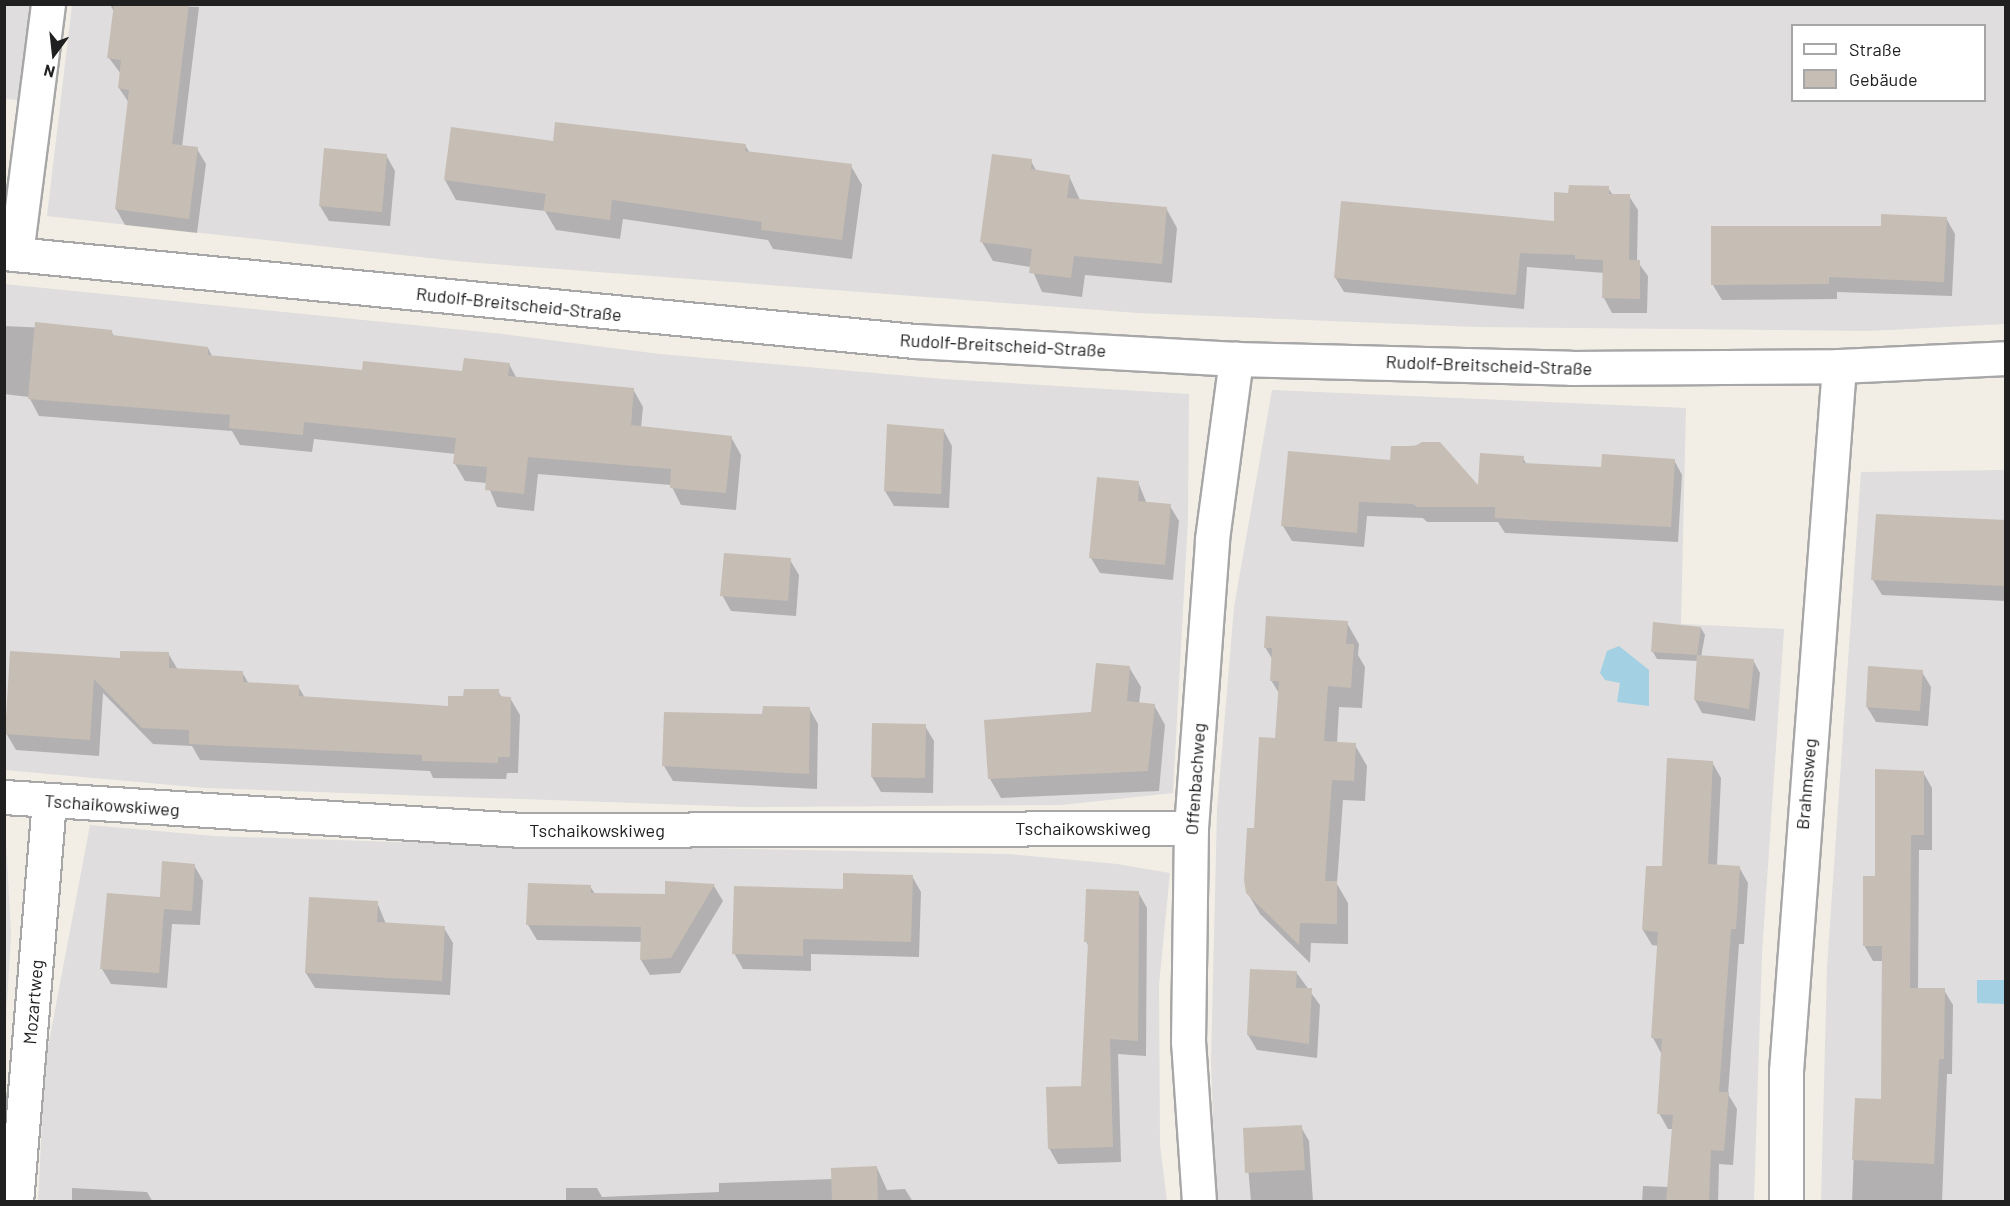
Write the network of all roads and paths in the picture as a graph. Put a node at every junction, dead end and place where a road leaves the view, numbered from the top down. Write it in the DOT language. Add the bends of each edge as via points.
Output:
graph roads {
  1 [pos="48,4"];
  2 [pos="10,253"];
  3 [pos="2006,358"];
  4 [pos="1236,359"];
  5 [pos="1839,366"];
  6 [pos="4,797"];
  7 [pos="49,802"];
  8 [pos="1191,828"];
  9 [pos="16,1202"];
  10 [pos="1198,1202"];
  11 [pos="1786,1202"];
  1 -- 2 [label="street"];
  2 -- 4 [label="street, Rudolf-Breitscheid-Straße" via="915,341"];
  3 -- 5 [label="street, Rudolf-Breitscheid-Straße"];
  4 -- 5 [label="street, Rudolf-Breitscheid-Straße" via="1571,368"];
  4 -- 8 [label="street, Offenbachweg" via="1212,539"];
  5 -- 11 [label="street, Brahmsweg" via="1786,1071"];
  6 -- 7 [label="street, Tschaikowskiweg"];
  7 -- 8 [label="street, Tschaikowskiweg" via="522,830"];
  7 -- 9 [label="street, Mozartweg"];
  8 -- 10 [label="street, Offenbachweg" via="1188,1042"];
}
